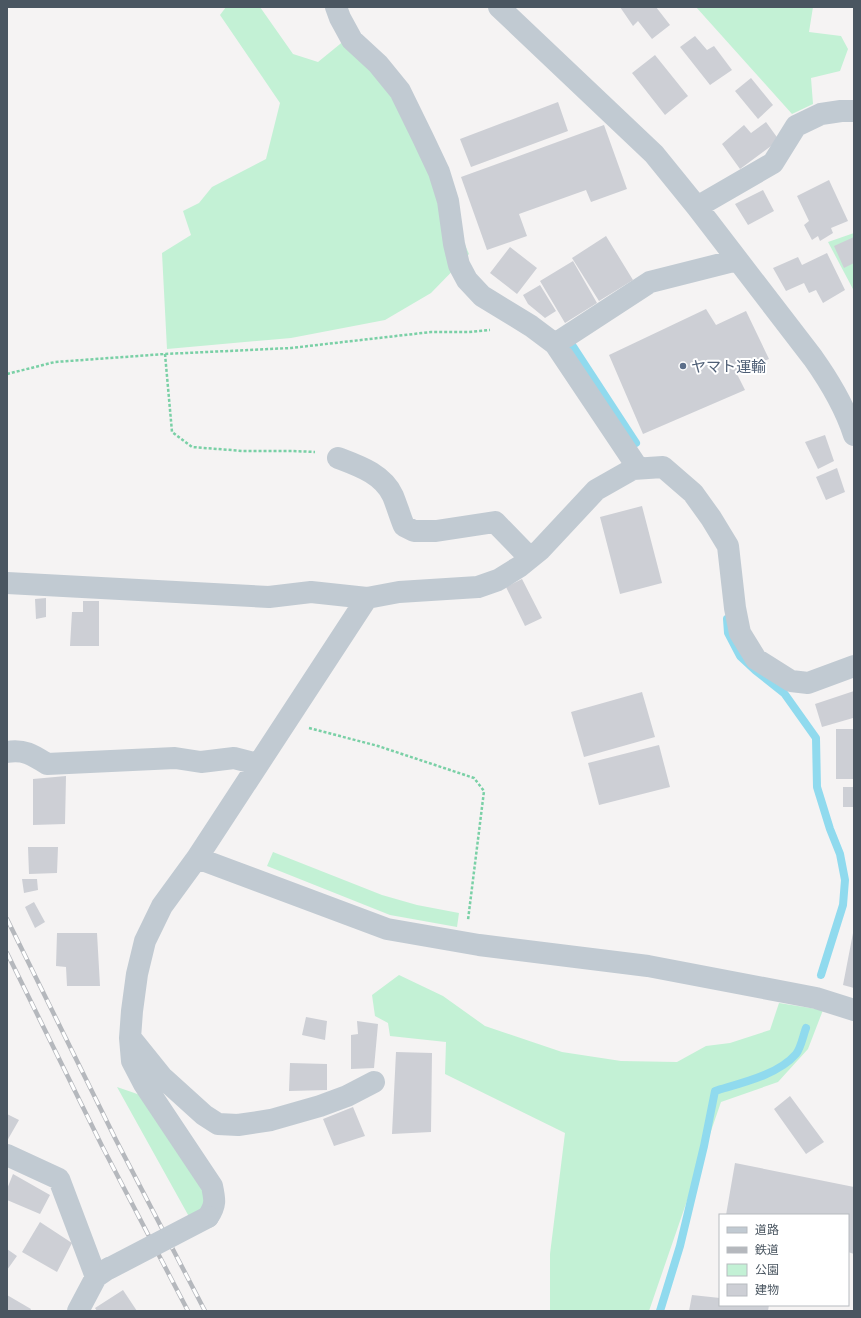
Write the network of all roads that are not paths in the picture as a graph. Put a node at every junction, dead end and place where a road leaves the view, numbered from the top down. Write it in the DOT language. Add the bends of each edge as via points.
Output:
graph roads {
  1 [pos="336,7"];
  2 [pos="499,7"];
  3 [pos="854,111"];
  4 [pos="697,207"];
  5 [pos="737,260"];
  6 [pos="555,344"];
  7 [pos="853,429"];
  8 [pos="338,458"];
  9 [pos="638,468"];
  10 [pos="530,558"];
  11 [pos="7,583"];
  12 [pos="367,598"];
  13 [pos="854,666"];
  14 [pos="7,752"];
  15 [pos="258,764"];
  16 [pos="197,858"];
  17 [pos="854,1010"];
  18 [pos="130,1038"];
  19 [pos="374,1082"];
  20 [pos="7,1155"];
  21 [pos="103,1272"];
  22 [pos="78,1311"];
  1 -- 6 [label="street" via="352,40 378,64 400,91 423,138 439,172 448,201 459,265 467,280 482,296"];
  2 -- 4 [label="street" via="654,154"];
  3 -- 4 [label="street" via="821,114 796,126 773,163"];
  4 -- 5 [label="street"];
  5 -- 6 [label="street" via="650,282"];
  5 -- 7 [label="street" via="828,379"];
  6 -- 9 [label="street"];
  8 -- 10 [label="street" via="362,467 382,480 393,495 404,526 414,531 436,531 495,522"];
  9 -- 10 [label="street" via="596,490"];
  9 -- 13 [label="street" via="663,467 693,493 711,518 728,546 740,633 756,659 791,681 808,683"];
  10 -- 12 [label="street" via="498,580 478,588 398,592"];
  11 -- 12 [label="street" via="269,597 311,592"];
  12 -- 15 [label="street"];
  14 -- 15 [label="street" via="17,750 33,755 47,764 175,758 201,762 234,758"];
  15 -- 16 [label="street"];
  16 -- 17 [label="street" via="387,929 648,966 816,998"];
  16 -- 18 [label="street" via="162,906 145,941 137,974"];
  18 -- 19 [label="street" via="162,1077 204,1115 218,1124 238,1125 271,1120 320,1106"];
  18 -- 21 [label="street, bridge" via="132,1061 144,1084 212,1186 215,1207 208,1217"];
  20 -- 21 [label="street" via="59,1179"];
  21 -- 22 [label="street"];
}
